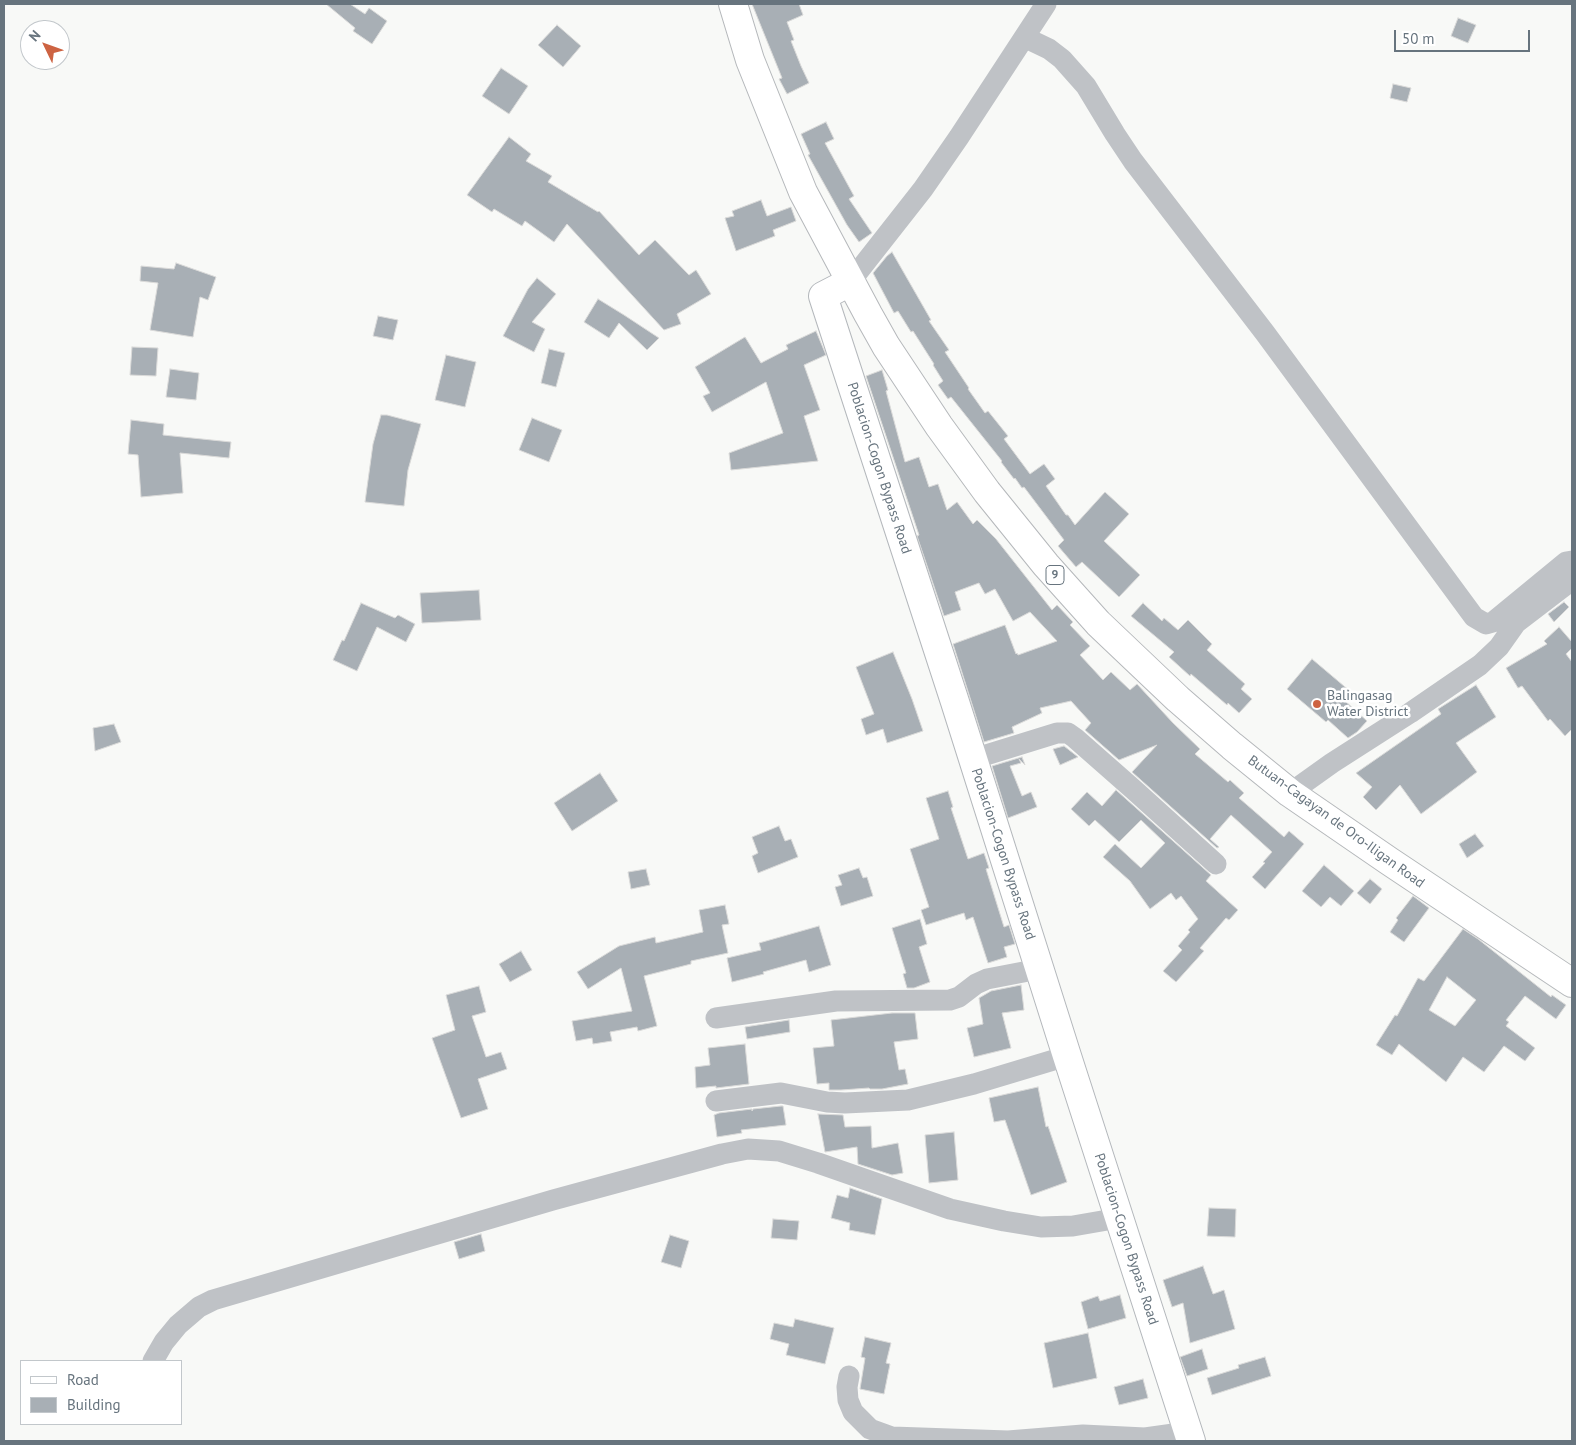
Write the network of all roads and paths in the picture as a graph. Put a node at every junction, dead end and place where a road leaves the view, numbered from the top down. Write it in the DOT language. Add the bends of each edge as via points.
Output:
graph roads {
  1 [pos="733,4"];
  2 [pos="1046,4"];
  3 [pos="1026,38"];
  4 [pos="850,282"];
  5 [pos="1572,561"];
  6 [pos="1572,580"];
  7 [pos="973,759"];
  8 [pos="1290,793"];
  9 [pos="1216,864"];
  10 [pos="1039,969"];
  11 [pos="1572,983"];
  12 [pos="716,1018"];
  13 [pos="1067,1056"];
  14 [pos="716,1101"];
  15 [pos="1119,1218"];
  16 [pos="154,1360"];
  17 [pos="849,1376"];
  18 [pos="1190,1437"];
  1 -- 4 [label="main road, Butuan-Cagayan de Oro-Iligan Road / 9" via="750,60 803,192"];
  2 -- 3 [label="street"];
  3 -- 4 [label="street" via="923,189"];
  3 -- 5 [label="street" via="1062,59 1086,86 1134,161 1474,617 1486,624 1493,622 1566,562"];
  4 -- 7 [label="main road, Poblacion-Cogon Bypass Road" via="822,296"];
  4 -- 8 [label="main road, Butuan-Cagayan de Oro-Iligan Road / 9" via="886,346 938,426 986,492 1046,565 1137,661"];
  6 -- 8 [label="street" via="1516,623 1480,665"];
  7 -- 9 [label="street" via="1052,734 1068,734"];
  7 -- 10 [label="main road, Poblacion-Cogon Bypass Road"];
  8 -- 11 [label="main road, Butuan-Cagayan de Oro-Iligan Road / 9"];
  10 -- 12 [label="street" via="987,979 950,1000 836,1001"];
  10 -- 13 [label="main road, Poblacion-Cogon Bypass Road"];
  13 -- 14 [label="street" via="908,1100 845,1103 781,1093"];
  13 -- 15 [label="main road, Poblacion-Cogon Bypass Road"];
  15 -- 16 [label="street" via="1073,1226 1041,1227 1004,1221 950,1209 779,1151 748,1149 554,1200 213,1300 178,1325"];
  15 -- 18 [label="main road, Poblacion-Cogon Bypass Road"];
  17 -- 18 [label="street" via="847,1394 853,1412 870,1429 892,1436 1008,1441 1083,1435"];
}
